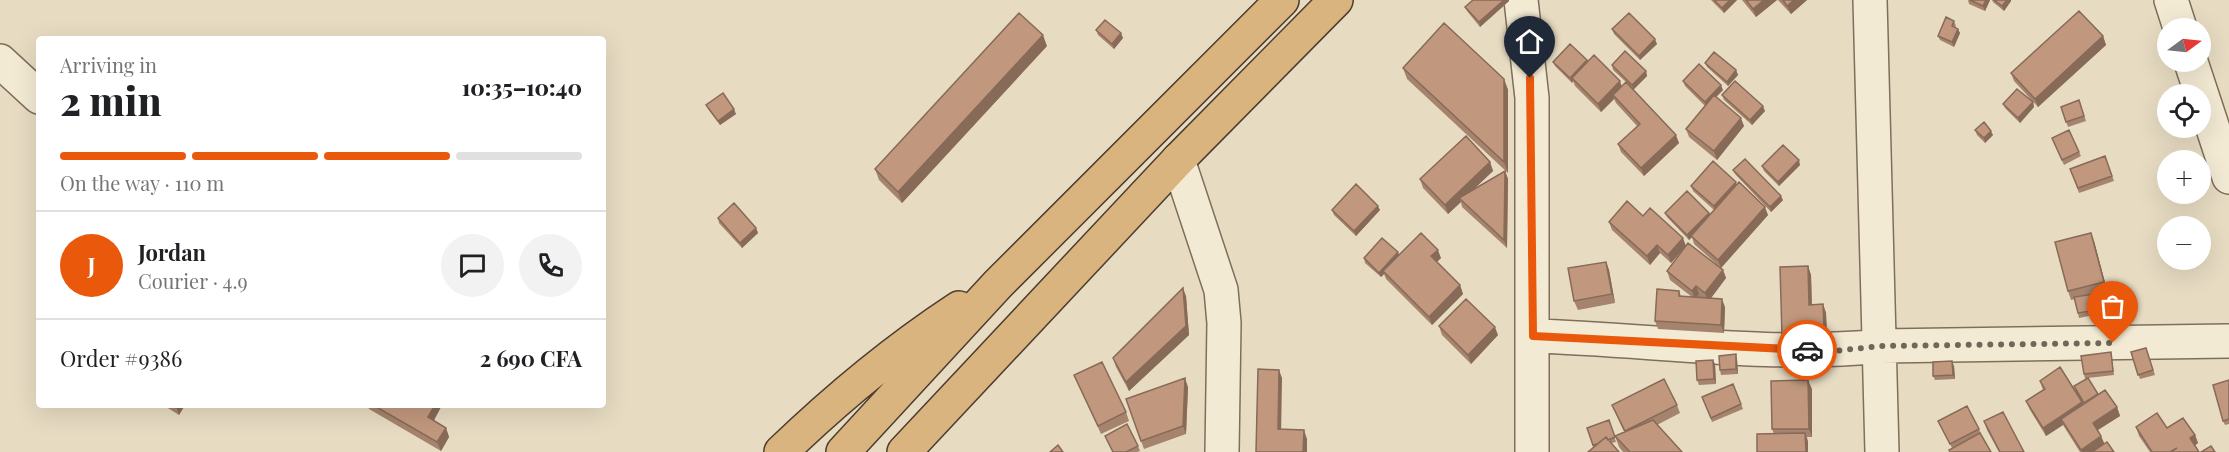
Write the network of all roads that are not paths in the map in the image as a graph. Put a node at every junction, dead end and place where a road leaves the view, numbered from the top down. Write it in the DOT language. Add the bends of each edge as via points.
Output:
graph roads {
  1 [pos="1282,0"];
  2 [pos="1336,0"];
  3 [pos="1521,0"];
  4 [pos="1870,0"];
  5 [pos="2171,0"];
  6 [pos="2177,18"];
  7 [pos="0,61"];
  8 [pos="2194,72"];
  9 [pos="36,94"];
  10 [pos="1178,160"];
  11 [pos="2229,177"];
  12 [pos="998,284"];
  13 [pos="1533,336"];
  14 [pos="2229,341"];
  15 [pos="1881,346"];
  16 [pos="905,451"];
  17 [pos="781,452"];
  18 [pos="843,452"];
  19 [pos="1222,452"];
  20 [pos="1532,452"];
  21 [pos="1882,452"];
  1 -- 12 [label="highway"];
  2 -- 10 [label="highway"];
  3 -- 13 [label="street" via="1532,98"];
  4 -- 15 [label="street"];
  5 -- 6 [label="street"];
  7 -- 9 [label="street"];
  8 -- 11 [label="street"];
  10 -- 16 [label="highway"];
  10 -- 19 [label="street" via="1221,290"];
  12 -- 17 [label="highway" via="911,339"];
  12 -- 18 [label="highway"];
  13 -- 15 [label="street" via="1720,348 1835,351"];
  13 -- 20 [label="street"];
  14 -- 15 [label="street"];
  15 -- 21 [label="street"];
}
